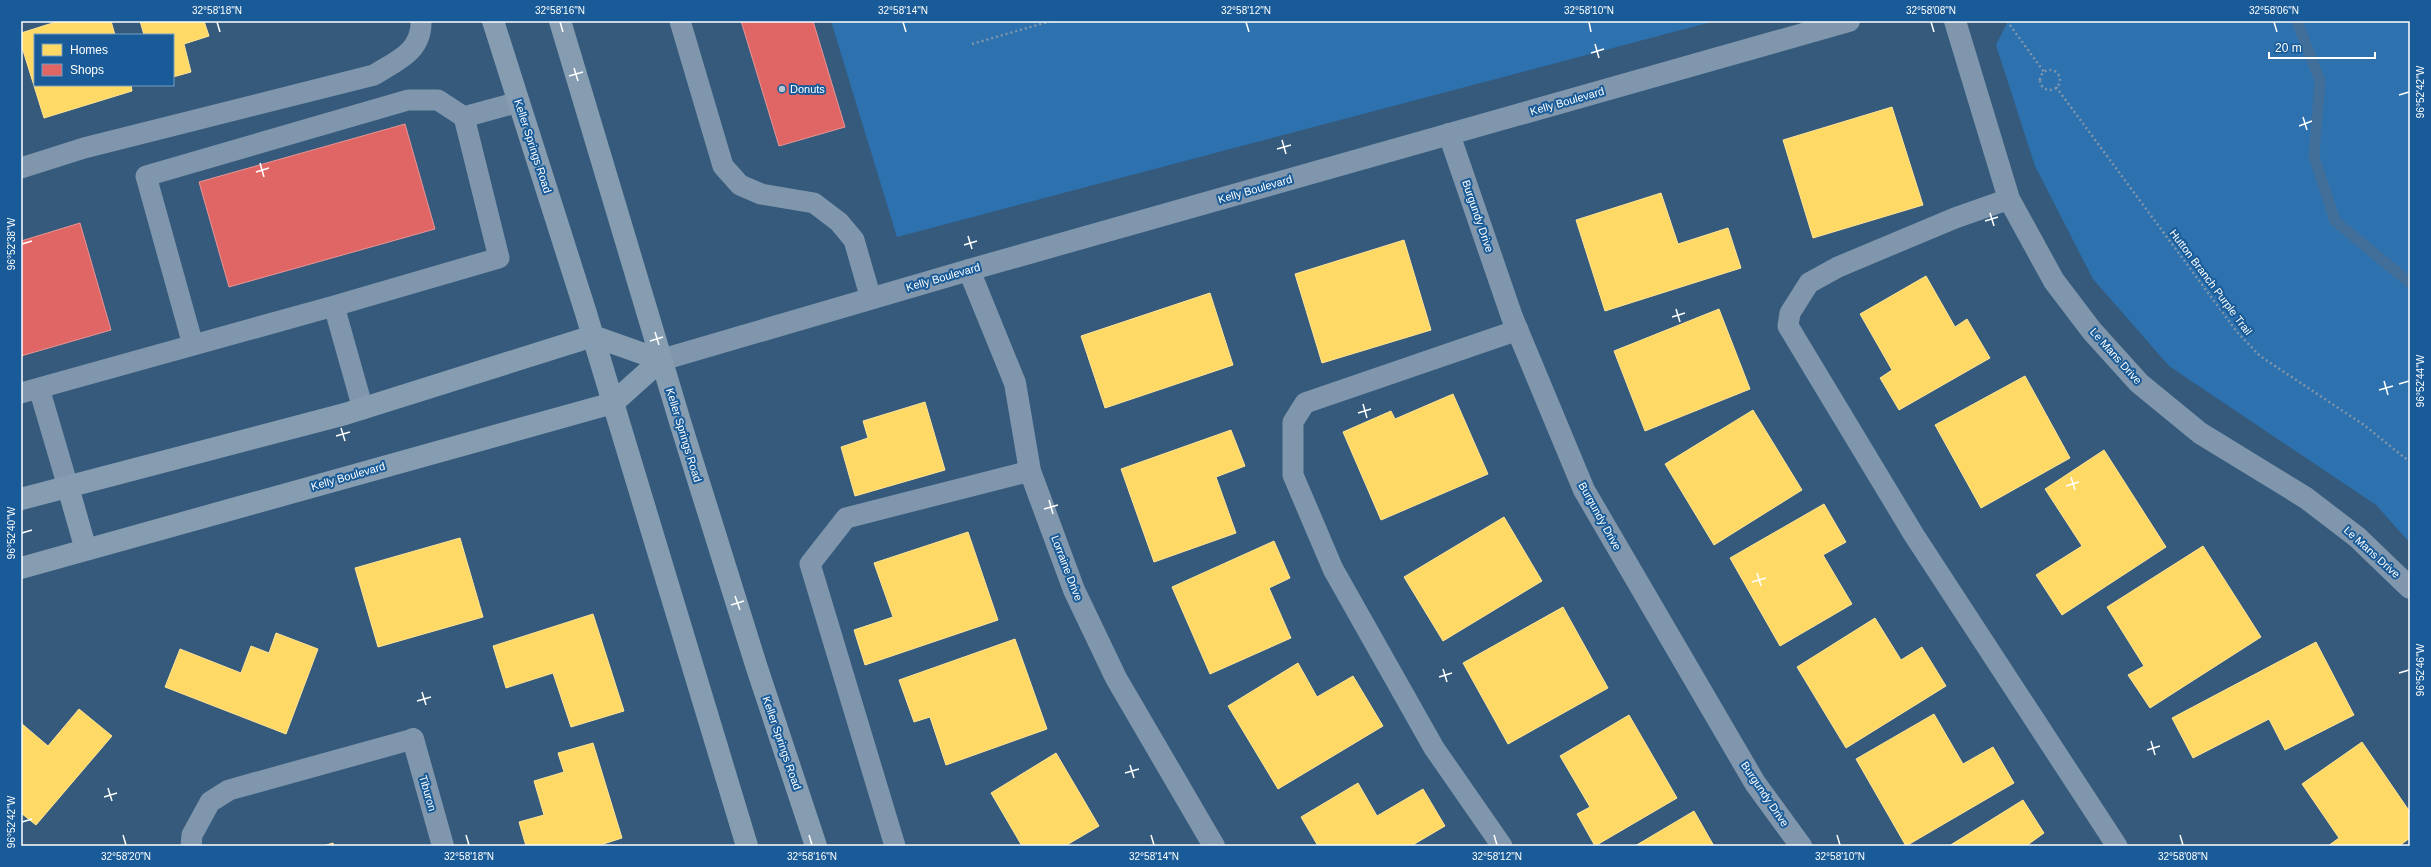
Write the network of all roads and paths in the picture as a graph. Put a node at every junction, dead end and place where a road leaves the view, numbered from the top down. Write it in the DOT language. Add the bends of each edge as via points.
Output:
graph roads {
  1 [pos="421,21"];
  2 [pos="493,21"];
  3 [pos="680,21"];
  4 [pos="1051,21"];
  5 [pos="1849,21"];
  6 [pos="1955,21"];
  7 [pos="2007,21"];
  8 [pos="563,22"];
  9 [pos="972,44"];
  10 [pos="2044,72"];
  11 [pos="2056,87"];
  12 [pos="519,102"];
  13 [pos="464,117"];
  14 [pos="1449,134"];
  15 [pos="21,168"];
  16 [pos="2010,199"];
  17 [pos="969,270"];
  18 [pos="871,299"];
  19 [pos="334,306"];
  20 [pos="1518,330"];
  21 [pos="593,336"];
  22 [pos="193,345"];
  23 [pos="662,360"];
  24 [pos="30,390"];
  25 [pos="613,403"];
  26 [pos="363,409"];
  27 [pos="2410,462"];
  28 [pos="1030,471"];
  29 [pos="68,487"];
  30 [pos="21,499"];
  31 [pos="86,550"];
  32 [pos="21,568"];
  33 [pos="2410,588"];
  34 [pos="413,739"];
  35 [pos="191,846"];
  36 [pos="443,846"];
  37 [pos="747,846"];
  38 [pos="816,846"];
  39 [pos="895,846"];
  40 [pos="1214,846"];
  41 [pos="1502,846"];
  42 [pos="1801,846"];
  43 [pos="2117,846"];
  1 -- 15 [label="lane" via="413,51 374,75 84,148"];
  2 -- 12 [label="main road, Keller Springs Road"];
  3 -- 18 [label="lane" via="723,166 740,185 761,194 814,203 839,222 854,240"];
  4 -- 9 [label="path"];
  5 -- 14 [label="street, Kelly Boulevard"];
  6 -- 16 [label="street, Le Mans Drive"];
  7 -- 10 [label="path, Hutton Branch Purple Trail"];
  8 -- 23 [label="main road, Keller Springs Road"];
  10 -- 11 [label="path, Hutton Branch Purple Trail" via="2054,71 2060,82"];
  10 -- 11 [label="path, Hutton Branch Purple Trail" via="2040,80 2042,86 2048,89"];
  11 -- 27 [label="path, Hutton Branch Purple Trail" via="2237,332 2260,356 2364,425"];
  12 -- 13 [label="lane"];
  12 -- 21 [label="main road, Keller Springs Road"];
  13 -- 19 [label="lane" via="499,258"];
  13 -- 22 [label="lane" via="438,100 408,100 146,176"];
  14 -- 17 [label="street, Kelly Boulevard"];
  14 -- 20 [label="street, Burgundy Drive"];
  16 -- 33 [label="street, Le Mans Drive" via="2054,281 2092,331 2139,383 2200,433 2306,498 2357,537"];
  16 -- 43 [label="lane" via="1955,218 1838,267 1809,283 1790,313 1788,326 1914,535"];
  17 -- 18 [label="street, Kelly Boulevard"];
  17 -- 28 [label="street, Lorraine Drive" via="1015,383"];
  18 -- 23 [label="street, Kelly Boulevard"];
  19 -- 22 [label="lane"];
  19 -- 26 [label="lane"];
  20 -- 41 [label="lane" via="1305,403 1293,422 1293,475 1333,570 1434,748"];
  20 -- 42 [label="street, Burgundy Drive" via="1584,490 1755,783"];
  21 -- 23 [label="main road"];
  21 -- 25 [label="main road, Keller Springs Road"];
  21 -- 26 [label="main road"];
  22 -- 24 [label="lane"];
  23 -- 25 [label="main road, Kelly Boulevard"];
  23 -- 38 [label="main road, Keller Springs Road" via="754,657"];
  24 -- 29 [label="lane"];
  25 -- 31 [label="main road, Kelly Boulevard"];
  25 -- 37 [label="main road, Keller Springs Road"];
  26 -- 29 [label="main road"];
  28 -- 39 [label="lane" via="846,518 810,564"];
  28 -- 40 [label="street, Lorraine Drive" via="1074,590 1116,678"];
  29 -- 30 [label="main road"];
  29 -- 31 [label="main road"];
  31 -- 32 [label="main road, Kelly Boulevard"];
  34 -- 35 [label="lane" via="229,790 210,802 192,835"];
  34 -- 36 [label="street, Tiburon"];
}
